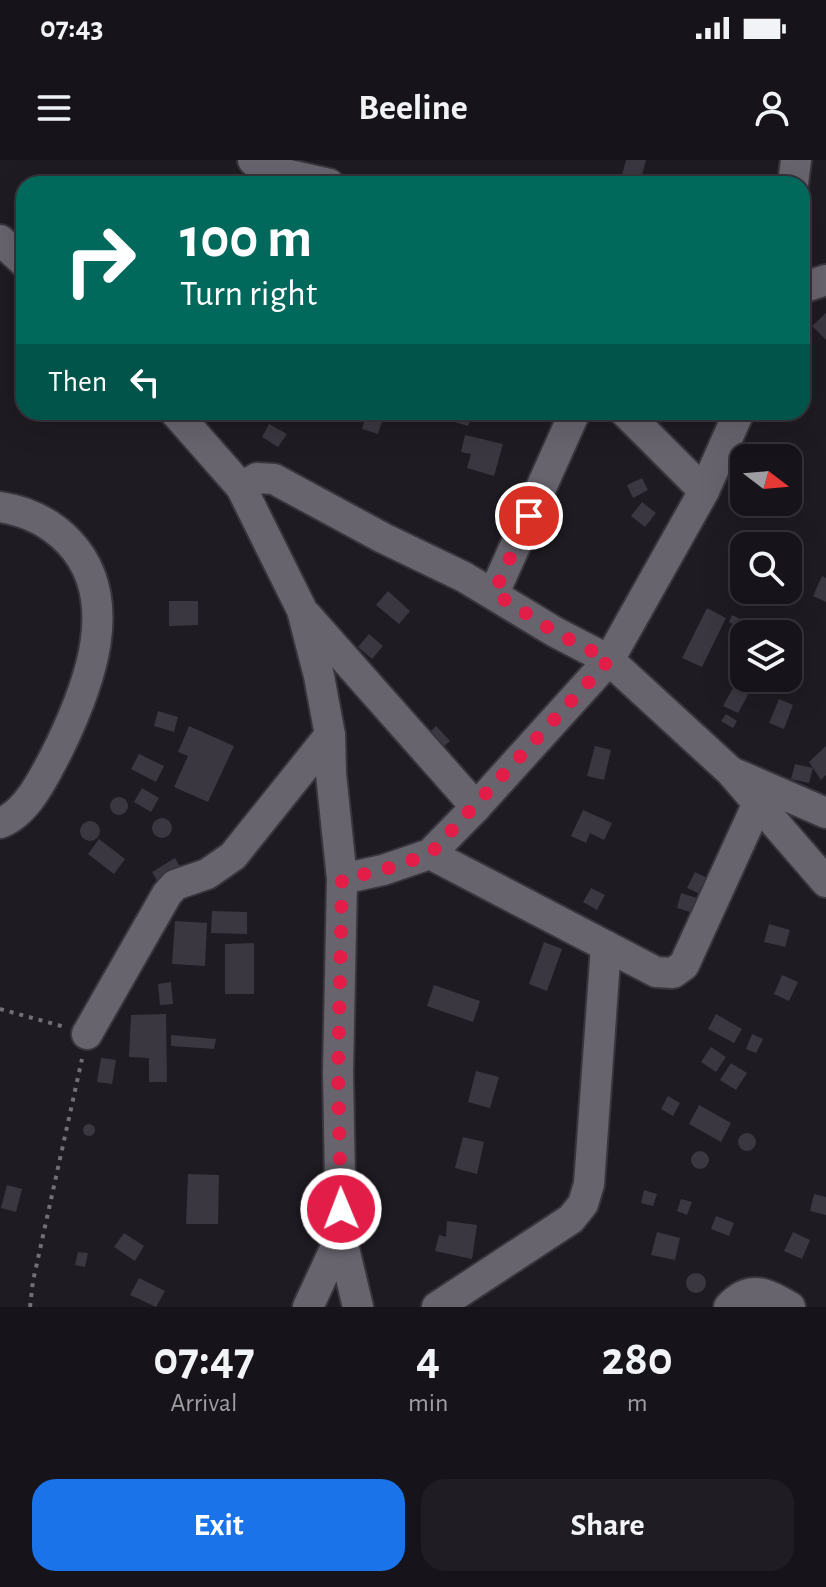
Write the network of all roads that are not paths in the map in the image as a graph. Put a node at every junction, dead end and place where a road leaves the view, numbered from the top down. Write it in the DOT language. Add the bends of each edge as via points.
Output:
graph roads {
  1 [pos="253,160"];
  2 [pos="294,176"];
  3 [pos="0,240"];
  4 [pos="16,255"];
  5 [pos="182,420"];
  6 [pos="571,420"];
  7 [pos="633,420"];
  8 [pos="735,420"];
  9 [pos="241,487"];
  10 [pos="704,491"];
  11 [pos="0,507"];
  12 [pos="494,593"];
  13 [pos="302,610"];
  14 [pos="609,660"];
  15 [pos="330,735"];
  16 [pos="730,771"];
  17 [pos="757,805"];
  18 [pos="476,807"];
  19 [pos="826,813"];
  20 [pos="0,823"];
  21 [pos="430,854"];
  22 [pos="342,879"];
  23 [pos="826,882"];
  24 [pos="606,946"];
  25 [pos="87,1034"];
  26 [pos="341,1236"];
  27 [pos="308,1307"];
  28 [pos="358,1307"];
  29 [pos="437,1307"];
  30 [pos="729,1307"];
  31 [pos="790,1307"];
  1 -- 2 [label="street" via="263,169"];
  3 -- 4 [label="street"];
  5 -- 9 [label="street"];
  6 -- 12 [label="street"];
  7 -- 10 [label="street"];
  8 -- 10 [label="street"];
  9 -- 12 [label="street" via="257,478 274,479"];
  9 -- 13 [label="street"];
  10 -- 14 [label="street"];
  11 -- 20 [label="street" via="23,510 58,531 84,558 96,591 98,628 76,712 50,767 26,804"];
  12 -- 14 [label="street"];
  13 -- 15 [label="street"];
  13 -- 18 [label="street"];
  14 -- 16 [label="street"];
  14 -- 18 [label="street"];
  15 -- 22 [label="street"];
  15 -- 25 [label="street" via="233,856 167,894"];
  16 -- 17 [label="street"];
  16 -- 19 [label="street"];
  17 -- 23 [label="street"];
  17 -- 24 [label="street" via="684,965 673,973 656,972"];
  18 -- 21 [label="street"];
  21 -- 22 [label="street"];
  21 -- 24 [label="street"];
  22 -- 26 [label="street"];
  24 -- 29 [label="street" via="589,1184 583,1204 571,1219"];
  26 -- 27 [label="street"];
  26 -- 28 [label="street"];
  30 -- 31 [label="street" via="749,1292"];
}
